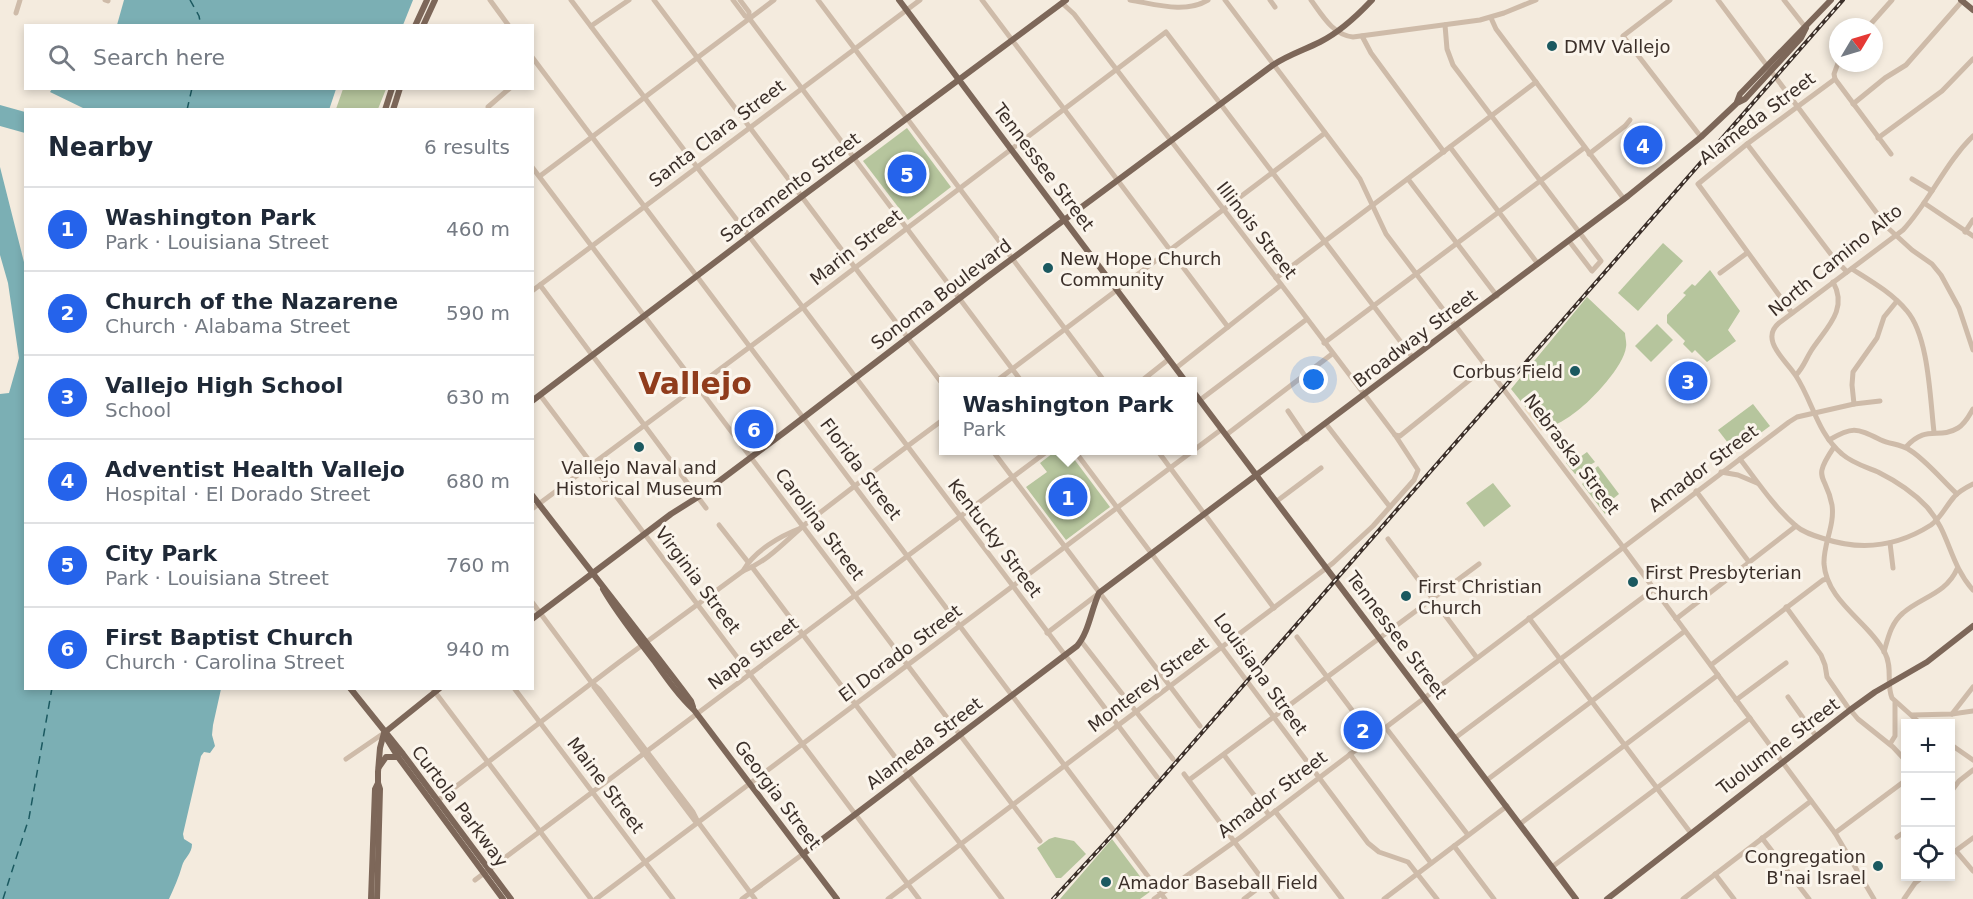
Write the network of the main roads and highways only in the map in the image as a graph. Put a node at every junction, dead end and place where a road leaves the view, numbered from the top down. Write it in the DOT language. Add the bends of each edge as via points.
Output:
graph roads {
  1 [pos="427,0"];
  2 [pos="435,0"];
  3 [pos="899,0"];
  4 [pos="1372,0"];
  5 [pos="1831,0"];
  6 [pos="1962,0"];
  7 [pos="1064,1"];
  8 [pos="1973,10"];
  9 [pos="416,24"];
  10 [pos="424,24"];
  11 [pos="959,79"];
  12 [pos="391,90"];
  13 [pos="399,90"];
  14 [pos="386,108"];
  15 [pos="394,108"];
  16 [pos="1065,220"];
  17 [pos="1183,377"];
  18 [pos="1197,396"];
  19 [pos="534,399"];
  20 [pos="1258,476"];
  21 [pos="534,498"];
  22 [pos="592,573"];
  23 [pos="534,618"];
  24 [pos="1973,626"];
  25 [pos="1082,640"];
  26 [pos="352,690"];
  27 [pos="436,690"];
  28 [pos="384,733"];
  29 [pos="398,758"];
  30 [pos="378,768"];
  31 [pos="378,783"];
  32 [pos="803,854"];
  33 [pos="487,872"];
  34 [pos="371,899"];
  35 [pos="377,899"];
  36 [pos="503,899"];
  37 [pos="511,899"];
  38 [pos="837,899"];
  39 [pos="1576,899"];
  40 [pos="1607,899"];
  1 -- 9 [label="main road"];
  2 -- 10 [label="main road"];
  3 -- 11 [label="main road, Tennessee Street"];
  4 -- 16 [label="main road, Sonoma Boulevard" via="1337,32 1273,65"];
  5 -- 20 [label="main road, Broadway Street" via="1744,99 1701,137"];
  6 -- 8 [label="main road"];
  7 -- 11 [label="main road, Sacramento Street"];
  11 -- 16 [label="main road, Tennessee Street"];
  11 -- 19 [label="main road, Sacramento Street"];
  12 -- 14 [label="main road"];
  13 -- 15 [label="main road"];
  16 -- 17 [label="main road, Tennessee Street"];
  16 -- 22 [label="main road, Sonoma Boulevard"];
  18 -- 20 [label="main road, Tennessee Street"];
  20 -- 25 [label="main road, Broadway Street" via="1099,593"];
  20 -- 39 [label="main road, Tennessee Street"];
  21 -- 22 [label="main road, Georgia Street"];
  22 -- 23 [label="main road, Sonoma Boulevard"];
  22 -- 32 [label="main road, Georgia Street" via="685,702"];
  24 -- 40 [label="main road, Tuolumne Street" via="1927,662 1850,710"];
  25 -- 32 [label="main road, Alameda Street"];
  26 -- 28 [label="main road, Curtola Parkway"];
  27 -- 28 [label="main road"];
  28 -- 29 [label="main road, Curtola Parkway"];
  28 -- 30 [label="main road"];
  28 -- 33 [label="main road, Curtola Parkway"];
  29 -- 30 [label="main road" via="386,757"];
  29 -- 33 [label="main road, Curtola Parkway"];
  30 -- 31 [label="main road"];
  31 -- 34 [label="main road"];
  31 -- 35 [label="main road"];
  32 -- 38 [label="main road, Georgia Street"];
  33 -- 36 [label="main road, Curtola Parkway"];
  33 -- 37 [label="main road, Curtola Parkway"];
}
